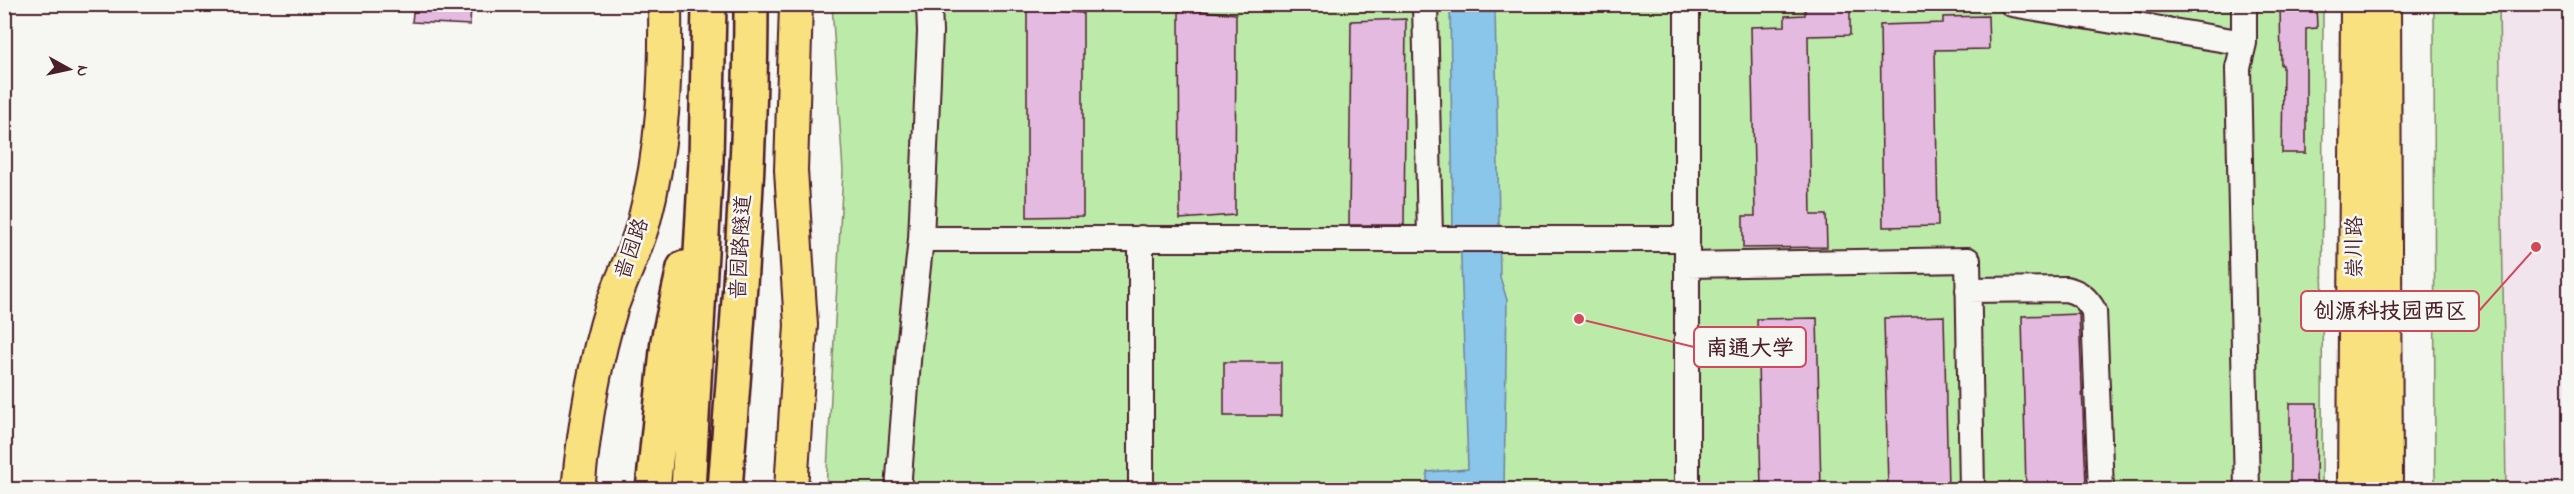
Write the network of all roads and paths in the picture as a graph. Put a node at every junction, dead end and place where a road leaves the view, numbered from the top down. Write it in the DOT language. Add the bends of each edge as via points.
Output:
graph roads {
  1 [pos="665,4"];
  2 [pos="709,4"];
  3 [pos="751,4"];
  4 [pos="795,4"];
  5 [pos="929,4"];
  6 [pos="1425,4"];
  7 [pos="1687,4"];
  8 [pos="2012,4"];
  9 [pos="2244,4"];
  10 [pos="2357,4"];
  11 [pos="2384,4"];
  12 [pos="2244,43"];
  13 [pos="749,116"];
  14 [pos="706,161"];
  15 [pos="1140,238"];
  16 [pos="1430,238"];
  17 [pos="921,239"];
  18 [pos="1686,239"];
  19 [pos="1687,265"];
  20 [pos="1968,290"];
  21 [pos="578,489"];
  22 [pos="653,489"];
  23 [pos="688,489"];
  24 [pos="725,489"];
  25 [pos="746,489"];
  26 [pos="791,489"];
  27 [pos="898,489"];
  28 [pos="1141,489"];
  29 [pos="1687,489"];
  30 [pos="1972,489"];
  31 [pos="2101,489"];
  32 [pos="2247,489"];
  33 [pos="2354,489"];
  34 [pos="2386,489"];
  1 -- 21 [label="main road, 啬园路" via="666,65 658,154 644,223 612,308 586,414"];
  2 -- 14 [label="highway, 啬园路隧道"];
  3 -- 13 [label="highway, 啬园路隧道"];
  4 -- 26 [label="main road" via="791,170 801,325"];
  5 -- 17 [label="street"];
  6 -- 16 [label="street"];
  7 -- 18 [label="street"];
  8 -- 12 [label="street"];
  9 -- 12 [label="street"];
  10 -- 33 [label="main road, 崇川路"];
  11 -- 34 [label="main road, 崇川路"];
  12 -- 32 [label="street" via="2238,68"];
  13 -- 24 [label="highway, 啬园路隧道"];
  13 -- 25 [label="highway" via="754,328"];
  14 -- 22 [label="highway" via="668,341"];
  14 -- 23 [label="highway, 啬园路隧道"];
  15 -- 16 [label="street"];
  15 -- 17 [label="street"];
  15 -- 28 [label="street"];
  16 -- 18 [label="street"];
  17 -- 27 [label="street"];
  18 -- 19 [label="street"];
  19 -- 20 [label="street" via="1968,260"];
  19 -- 29 [label="street"];
  20 -- 30 [label="street"];
  20 -- 31 [label="street" via="2066,289 2076,291 2088,301 2094,311"];
}
